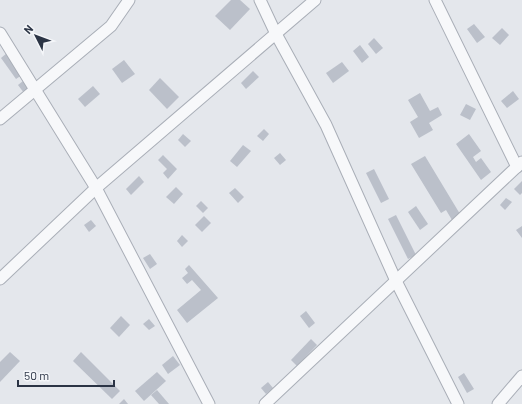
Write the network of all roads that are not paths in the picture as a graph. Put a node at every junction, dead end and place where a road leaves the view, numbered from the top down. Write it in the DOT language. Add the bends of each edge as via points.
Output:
graph roads {
  1 [pos="129,0"];
  2 [pos="260,0"];
  3 [pos="315,0"];
  4 [pos="435,0"];
  5 [pos="0,33"];
  6 [pos="276,34"];
  7 [pos="35,89"];
  8 [pos="0,119"];
  9 [pos="520,164"];
  10 [pos="96,188"];
  11 [pos="0,279"];
  12 [pos="396,281"];
  13 [pos="522,376"];
  14 [pos="209,404"];
  15 [pos="265,404"];
  16 [pos="458,404"];
  17 [pos="498,404"];
  1 -- 7 [label="street" via="111,26"];
  2 -- 6 [label="street"];
  3 -- 6 [label="street"];
  4 -- 9 [label="street"];
  5 -- 7 [label="street"];
  6 -- 10 [label="street"];
  6 -- 12 [label="street" via="326,125"];
  7 -- 8 [label="street"];
  7 -- 10 [label="street"];
  9 -- 12 [label="street"];
  10 -- 11 [label="street"];
  10 -- 14 [label="street"];
  12 -- 15 [label="street"];
  12 -- 16 [label="street"];
  13 -- 17 [label="street"];
}
